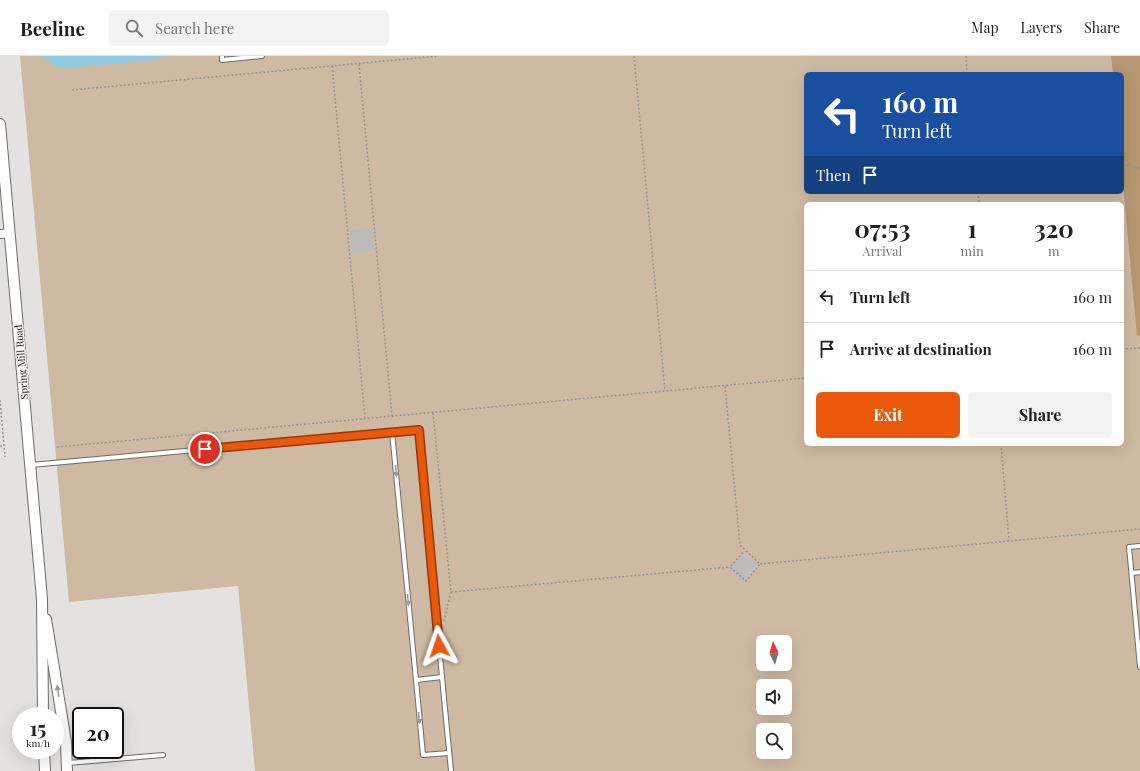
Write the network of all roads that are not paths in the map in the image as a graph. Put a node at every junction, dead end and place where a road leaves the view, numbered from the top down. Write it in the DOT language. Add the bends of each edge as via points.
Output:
graph roads {
  1 [pos="262,56"];
  2 [pos="222,58"];
  3 [pos="0,124"];
  4 [pos="5,233"];
  5 [pos="392,432"];
  6 [pos="31,465"];
  7 [pos="1140,546"];
  8 [pos="1140,572"];
  9 [pos="1132,573"];
  10 [pos="42,599"];
  11 [pos="1140,599"];
  12 [pos="1134,600"];
  13 [pos="1138,626"];
  14 [pos="1139,652"];
  15 [pos="1140,667"];
  16 [pos="442,677"];
  17 [pos="416,680"];
  18 [pos="43,707"];
  19 [pos="449,753"];
  20 [pos="163,755"];
  21 [pos="44,759"];
  22 [pos="68,767"];
  23 [pos="45,771"];
  24 [pos="451,771"];
  1 -- 2 [label="lane"];
  3 -- 4 [label="street, Spring Mill Road"];
  4 -- 6 [label="street, Spring Mill Road"];
  5 -- 6 [label="lane"];
  5 -- 16 [label="lane" via="419,430"];
  5 -- 17 [label="lane, one-way"];
  6 -- 10 [label="street, Spring Mill Road"];
  7 -- 9 [label="lane" via="1129,548"];
  8 -- 9 [label="lane"];
  9 -- 12 [label="lane"];
  10 -- 18 [label="street, Spring Mill Road"];
  22 -- 10 [label="street, Spring Mill Road, one-way"];
  11 -- 12 [label="lane"];
  12 -- 13 [label="lane"];
  13 -- 14 [label="lane"];
  14 -- 15 [label="lane"];
  16 -- 17 [label="lane"];
  16 -- 19 [label="lane"];
  17 -- 19 [label="lane, one-way" via="423,755"];
  19 -- 24 [label="lane"];
  20 -- 22 [label="lane"];
  21 -- 23 [label="street"];
}
